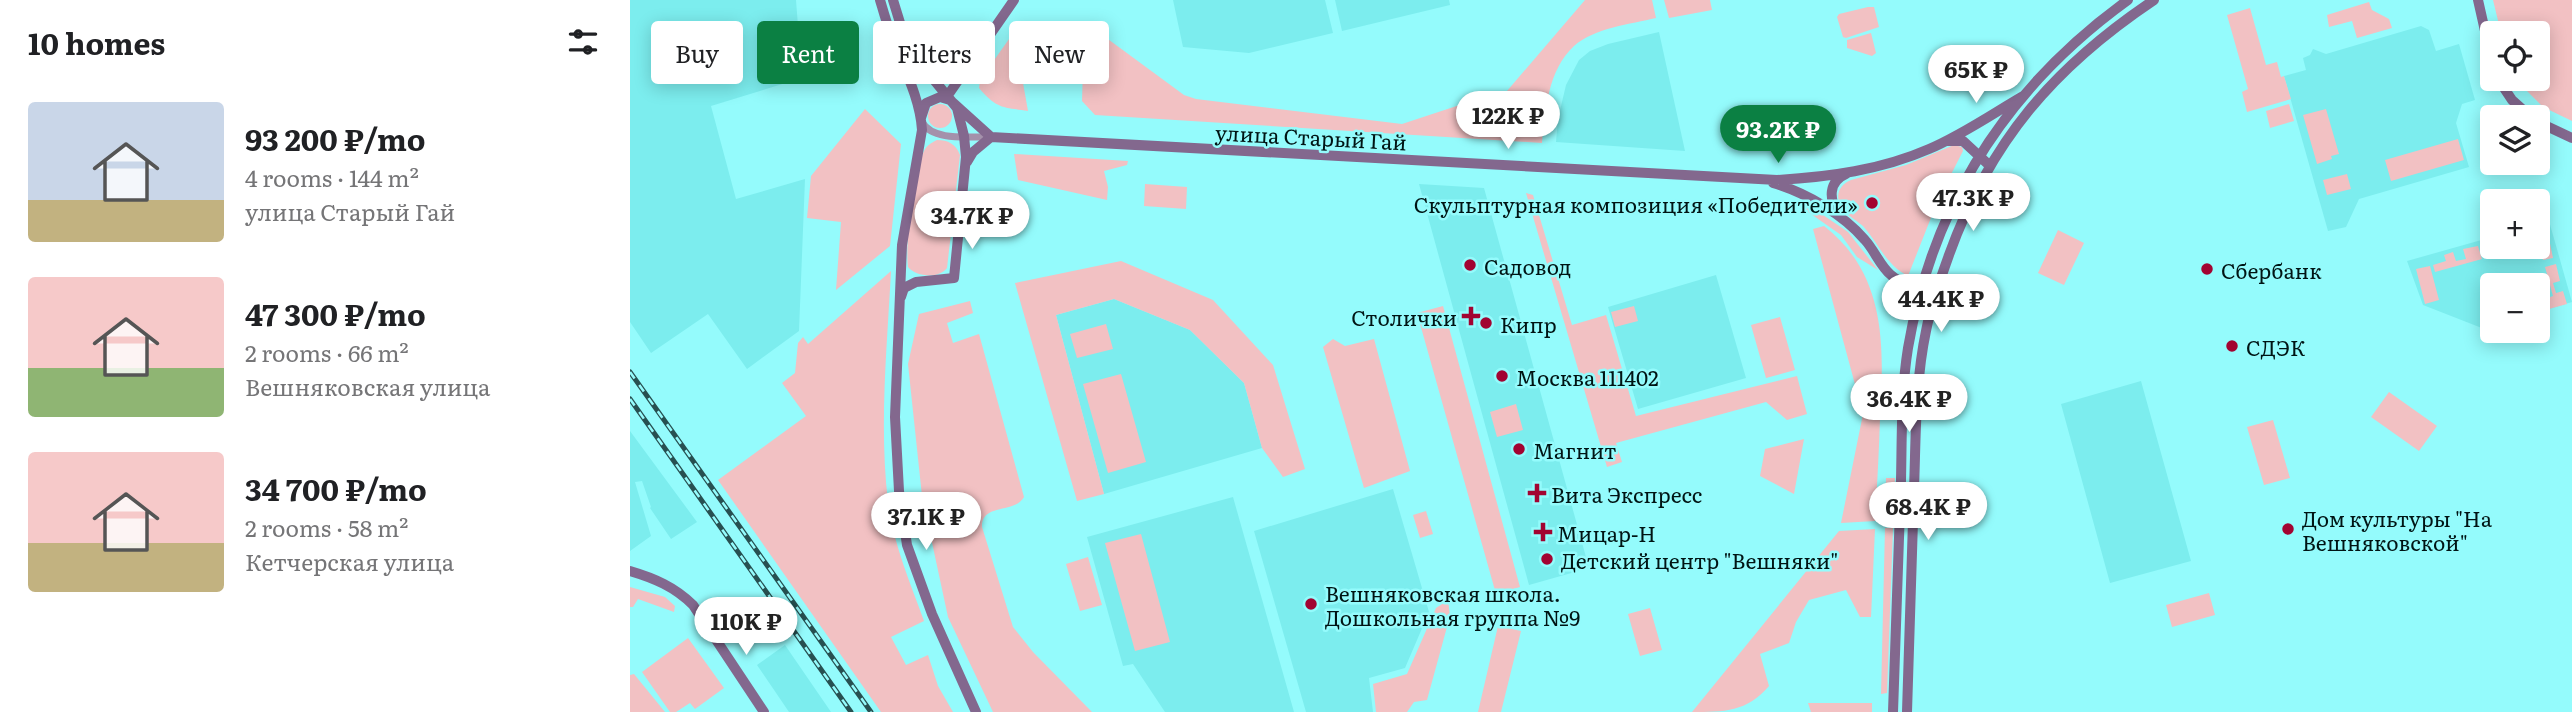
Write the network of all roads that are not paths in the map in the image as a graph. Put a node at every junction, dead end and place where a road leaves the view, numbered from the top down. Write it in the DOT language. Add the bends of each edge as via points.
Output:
graph roads {
  1 [pos="874,0"];
  2 [pos="880,0"];
  3 [pos="893,0"];
  4 [pos="1014,0"];
  5 [pos="2128,0"];
  6 [pos="2154,0"];
  7 [pos="2478,0"];
  8 [pos="884,21"];
  9 [pos="886,21"];
  10 [pos="2483,21"];
  11 [pos="910,84"];
  12 [pos="2505,91"];
  13 [pos="2024,96"];
  14 [pos="951,103"];
  15 [pos="2517,105"];
  16 [pos="921,118"];
  17 [pos="2550,128"];
  18 [pos="938,135"];
  19 [pos="964,136"];
  20 [pos="991,138"];
  21 [pos="2572,138"];
  22 [pos="1944,142"];
  23 [pos="1979,155"];
  24 [pos="965,165"];
  25 [pos="1989,165"];
  26 [pos="1850,173"];
  27 [pos="1756,180"];
  28 [pos="1843,219"];
  29 [pos="901,262"];
  30 [pos="921,282"];
  31 [pos="1922,288"];
  32 [pos="1937,292"];
  33 [pos="900,308"];
  34 [pos="1902,455"];
  35 [pos="1916,456"];
  36 [pos="630,571"];
  37 [pos="764,712"];
  38 [pos="976,712"];
  39 [pos="1893,712"];
  40 [pos="1907,712"];
  1 -- 8 [label="main road"];
  2 -- 9 [label="main road"];
  3 -- 14 [label="main road" via="915,55"];
  4 -- 14 [label="main road"];
  5 -- 13 [label="main road" via="2077,41"];
  6 -- 25 [label="main road" via="2058,76"];
  7 -- 10 [label="main road"];
  11 -- 16 [label="main road"];
  12 -- 15 [label="main road"];
  13 -- 22 [label="main road, улица Старый Гай"];
  13 -- 23 [label="main road"];
  14 -- 16 [label="main road" via="929,100"];
  14 -- 18 [label="street" via="957,123"];
  14 -- 19 [label="main road"];
  14 -- 20 [label="main road"];
  16 -- 18 [label="street" via="927,130"];
  16 -- 29 [label="main road" via="922,141"];
  17 -- 21 [label="main road"];
  18 -- 19 [label="street, улица Старый Гай"];
  19 -- 20 [label="street, улица Старый Гай"];
  19 -- 24 [label="main road"];
  20 -- 24 [label="main road"];
  20 -- 27 [label="main road, улица Старый Гай"];
  22 -- 23 [label="main road" via="1963,141"];
  22 -- 26 [label="main road, улица Старый Гай"];
  23 -- 25 [label="main road"];
  23 -- 31 [label="main road" via="1951,205"];
  24 -- 30 [label="main road" via="954,278"];
  25 -- 32 [label="main road" via="1962,219"];
  26 -- 27 [label="main road, улица Старый Гай"];
  26 -- 28 [label="main road, улица Старый Гай" via="1837,179 1831,191"];
  27 -- 28 [label="main road, улица Старый Гай" via="1793,190"];
  28 -- 31 [label="main road, улица Старый Гай" via="1890,275"];
  29 -- 30 [label="main road" via="908,277"];
  29 -- 33 [label="main road"];
  30 -- 33 [label="main road" via="904,288"];
  31 -- 32 [label="main road, улица Старый Гай"];
  31 -- 34 [label="main road" via="1908,350"];
  32 -- 35 [label="main road" via="1920,370"];
  33 -- 38 [label="main road" via="895,417 907,545"];
  34 -- 35 [label="street" via="1909,448"];
  34 -- 39 [label="main road"];
  35 -- 40 [label="main road"];
  36 -- 37 [label="main road" via="665,584 693,605"];
}
